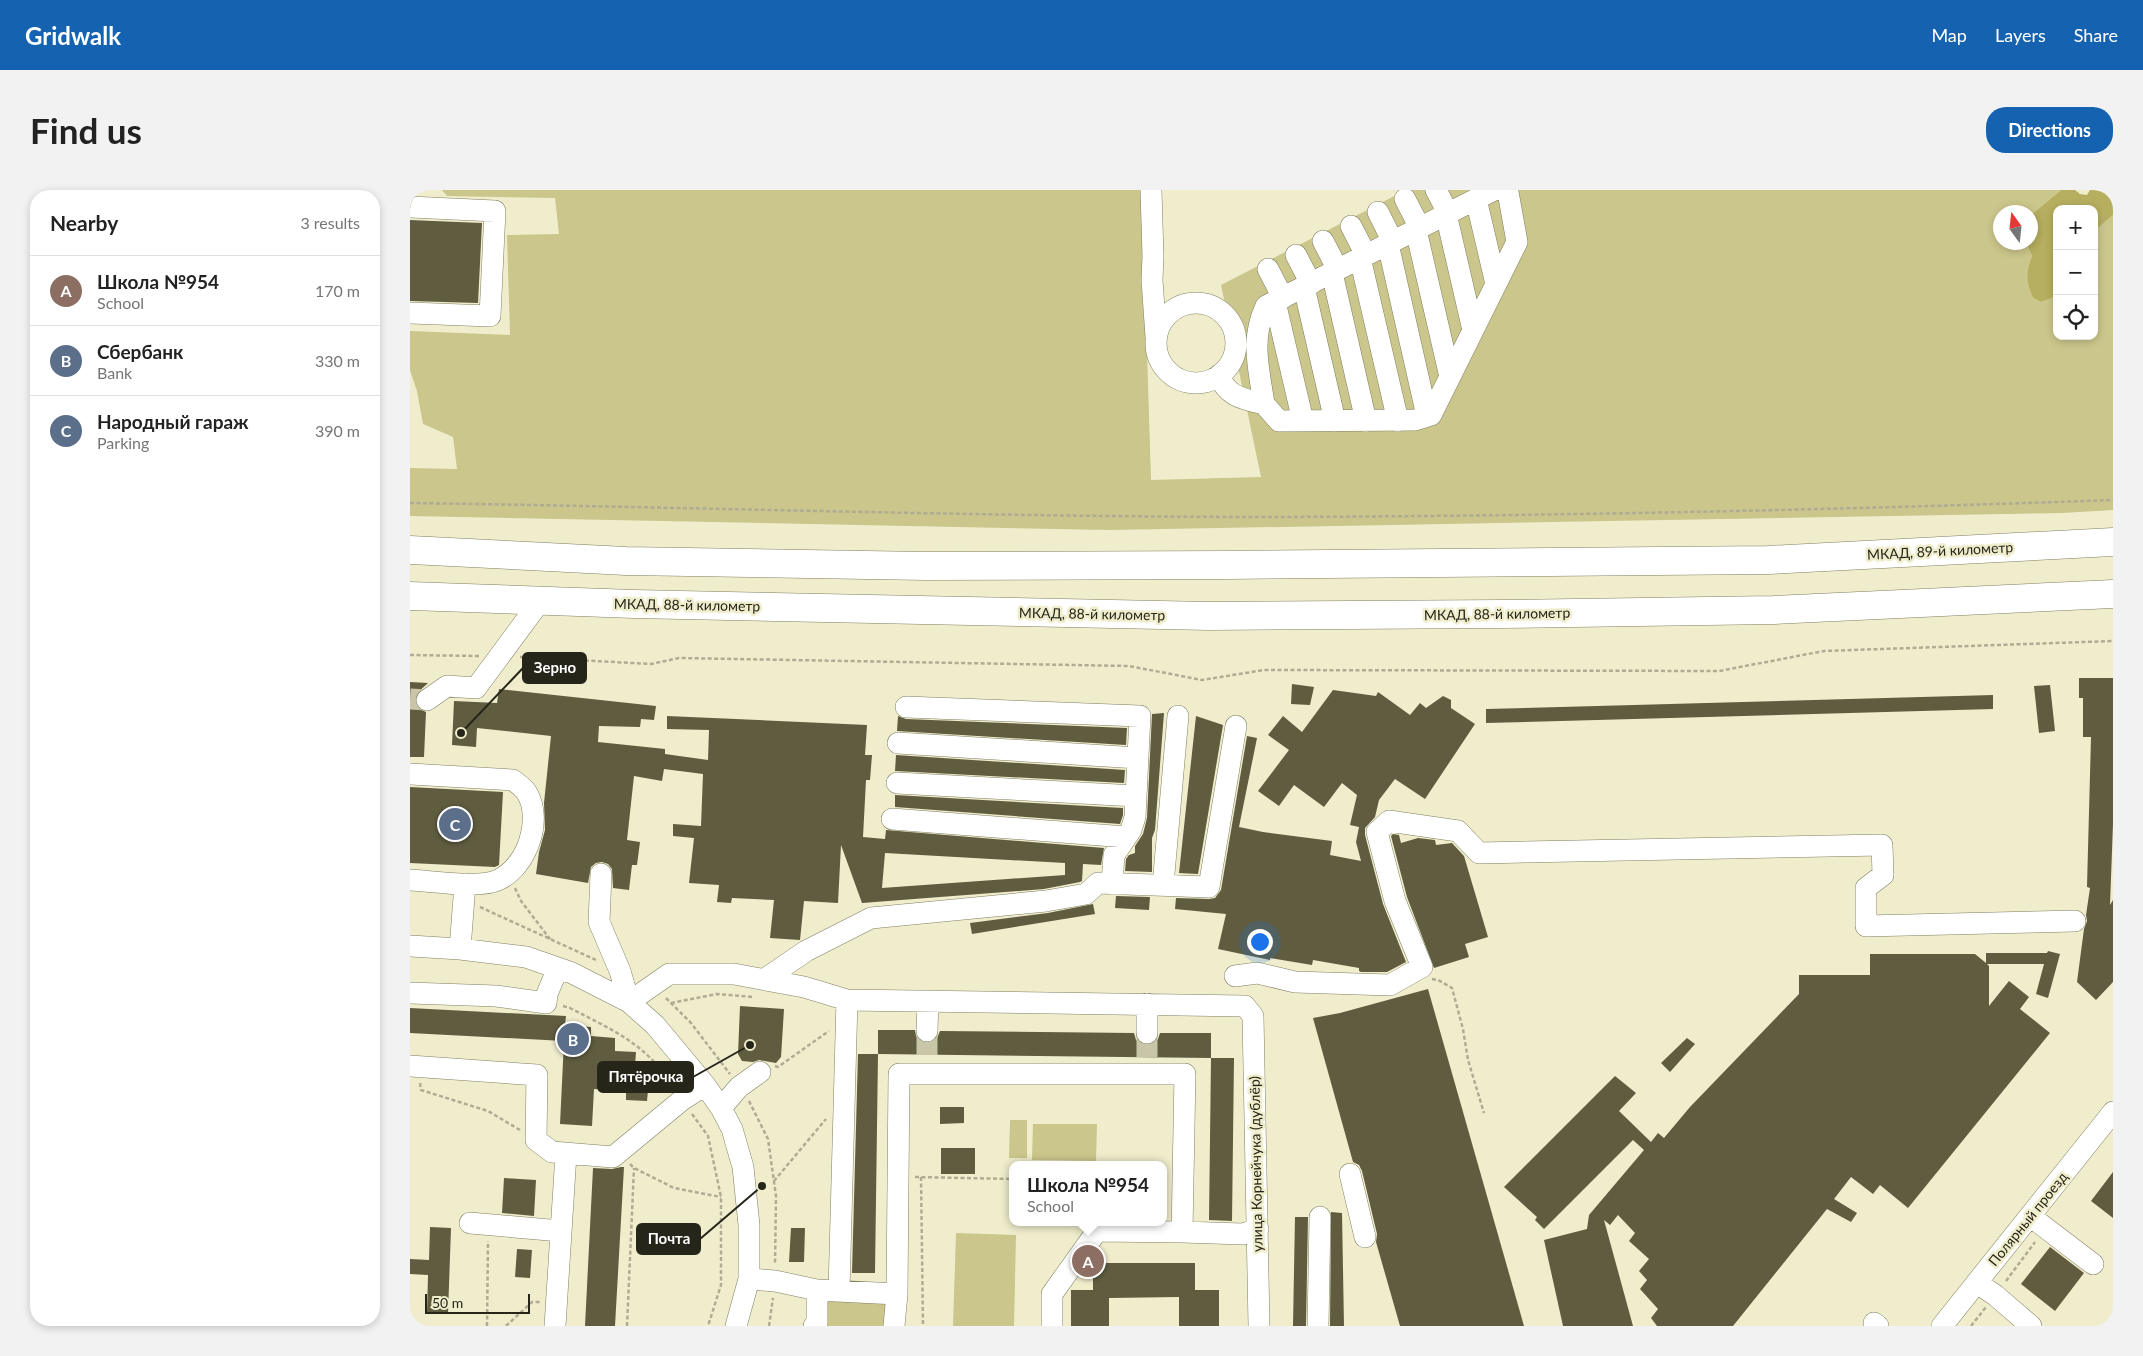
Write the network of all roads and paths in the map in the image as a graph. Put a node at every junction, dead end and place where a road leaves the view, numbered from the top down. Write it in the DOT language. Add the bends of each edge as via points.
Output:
graph roads {
  1 [pos="1151,190"];
  2 [pos="1436,190"];
  3 [pos="1502,190"];
  4 [pos="1481,194"];
  5 [pos="1405,199"];
  6 [pos="410,207"];
  7 [pos="1378,212"];
  8 [pos="1447,214"];
  9 [pos="1351,226"];
  10 [pos="1418,229"];
  11 [pos="1323,241"];
  12 [pos="1390,243"];
  13 [pos="1296,255"];
  14 [pos="1153,256"];
  15 [pos="1363,257"];
  16 [pos="1268,268"];
  17 [pos="1335,271"];
  18 [pos="1496,284"];
  19 [pos="1308,285"];
  20 [pos="1279,300"];
  21 [pos="1184,304"];
  22 [pos="410,313"];
  23 [pos="1473,330"];
  24 [pos="1156,337"];
  25 [pos="1219,375"];
  26 [pos="1450,377"];
  27 [pos="1264,404"];
  28 [pos="1427,416"];
  29 [pos="1303,421"];
  30 [pos="1335,421"];
  31 [pos="1366,421"];
  32 [pos="1398,421"];
  33 [pos="2113,500"];
  34 [pos="410,503"];
  35 [pos="2113,542"];
  36 [pos="410,550"];
  37 [pos="2113,594"];
  38 [pos="410,596"];
  39 [pos="541,600"];
  40 [pos="2113,642"];
  41 [pos="410,655"];
  42 [pos="500,656"];
  43 [pos="427,700"];
  44 [pos="906,706"];
  45 [pos="1178,716"];
  46 [pos="1236,726"];
  47 [pos="898,743"];
  48 [pos="1138,758"];
  49 [pos="410,774"];
  50 [pos="897,782"];
  51 [pos="1136,796"];
  52 [pos="892,819"];
  53 [pos="1126,836"];
  54 [pos="508,873"];
  55 [pos="601,874"];
  56 [pos="410,880"];
  57 [pos="1112,884"];
  58 [pos="1163,885"];
  59 [pos="464,892"];
  60 [pos="2076,921"];
  61 [pos="550,939"];
  62 [pos="410,946"];
  63 [pos="460,949"];
  64 [pos="558,968"];
  65 [pos="620,971"];
  66 [pos="1235,976"];
  67 [pos="1429,979"];
  68 [pos="647,988"];
  69 [pos="760,988"];
  70 [pos="410,994"];
  71 [pos="928,1001"];
  72 [pos="628,1002"];
  73 [pos="546,1003"];
  74 [pos="671,1003"];
  75 [pos="1147,1004"];
  76 [pos="846,1009"];
  77 [pos="927,1030"];
  78 [pos="1147,1033"];
  79 [pos="413,1066"];
  80 [pos="764,1069"];
  81 [pos="706,1085"];
  82 [pos="739,1087"];
  83 [pos="844,1096"];
  84 [pos="682,1100"];
  85 [pos="721,1108"];
  86 [pos="2113,1112"];
  87 [pos="1484,1113"];
  88 [pos="536,1140"];
  89 [pos="620,1152"];
  90 [pos="566,1154"];
  91 [pos="634,1168"];
  92 [pos="1350,1174"];
  93 [pos="898,1177"];
  94 [pos="921,1177"];
  95 [pos="1009,1179"];
  96 [pos="774,1181"];
  97 [pos="722,1197"];
  98 [pos="2030,1216"];
  99 [pos="1320,1217"];
  100 [pos="479,1223"];
  101 [pos="1258,1229"];
  102 [pos="561,1231"];
  103 [pos="1182,1232"];
  104 [pos="1365,1237"];
  105 [pos="2093,1264"];
  106 [pos="749,1279"];
  107 [pos="775,1281"];
  108 [pos="1977,1283"];
  109 [pos="817,1290"];
  110 [pos="839,1291"];
  111 [pos="897,1294"];
  112 [pos="557,1303"];
  113 [pos="487,1326"];
  114 [pos="506,1326"];
  115 [pos="555,1326"];
  116 [pos="627,1326"];
  117 [pos="708,1326"];
  118 [pos="736,1326"];
  119 [pos="769,1326"];
  120 [pos="814,1326"];
  121 [pos="894,1326"];
  122 [pos="924,1326"];
  123 [pos="1052,1326"];
  124 [pos="1259,1326"];
  125 [pos="1318,1326"];
  126 [pos="1942,1326"];
  127 [pos="2031,1326"];
  1 -- 14 [label="street"];
  2 -- 8 [label="street"];
  3 -- 18 [label="street" via="1508,192 1517,242"];
  4 -- 8 [label="street"];
  4 -- 18 [label="street"];
  5 -- 10 [label="street"];
  6 -- 22 [label="street" via="495,210 490,316"];
  7 -- 12 [label="street"];
  8 -- 10 [label="street"];
  8 -- 23 [label="street"];
  9 -- 15 [label="street"];
  10 -- 12 [label="street"];
  10 -- 26 [label="street"];
  11 -- 17 [label="street"];
  12 -- 15 [label="street"];
  12 -- 28 [label="street"];
  13 -- 19 [label="street"];
  14 -- 21 [label="street" via="1156,273 1164,288"];
  14 -- 24 [label="street"];
  15 -- 17 [label="street"];
  15 -- 32 [label="street"];
  16 -- 20 [label="street"];
  17 -- 19 [label="street"];
  17 -- 31 [label="street"];
  18 -- 23 [label="street"];
  19 -- 20 [label="street"];
  19 -- 30 [label="street"];
  20 -- 27 [label="street" via="1266,306 1258,322 1256,347"];
  20 -- 29 [label="street"];
  21 -- 24 [label="street" via="1168,314"];
  21 -- 25 [label="street" via="1210,305 1230,322 1236,339 1235,348 1229,364"];
  23 -- 26 [label="street"];
  24 -- 25 [label="street" via="1158,355 1174,376 1199,382"];
  25 -- 27 [label="street" via="1232,395"];
  26 -- 28 [label="street" via="1431,415"];
  27 -- 29 [label="street" via="1279,421"];
  28 -- 32 [label="street"];
  29 -- 30 [label="street"];
  30 -- 31 [label="street"];
  31 -- 32 [label="street"];
  33 -- 34 [label="path" via="1775,510 1276,517"];
  35 -- 36 [label="highway, МКАД, 89-й километр" via="1768,560 926,566 626,560"];
  37 -- 39 [label="highway, МКАД, 88-й километр" via="1774,610 1209,616"];
  38 -- 39 [label="highway, МКАД, 88-й километр"];
  39 -- 42 [label="street"];
  40 -- 42 [label="path" via="1824,651 1719,671 1264,670 1202,680 1129,666 679,658 652,664"];
  41 -- 42 [label="path"];
  42 -- 43 [label="street" via="476,688 447,686"];
  44 -- 48 [label="street" via="1140,716"];
  45 -- 58 [label="street"];
  46 -- 58 [label="street" via="1208,887"];
  47 -- 48 [label="street"];
  48 -- 51 [label="street"];
  49 -- 54 [label="street" via="513,780 523,787 531,806 530,842 522,858"];
  50 -- 51 [label="street"];
  51 -- 53 [label="street" via="1131,830"];
  52 -- 53 [label="street"];
  53 -- 57 [label="street" via="1114,855"];
  54 -- 59 [label="street"];
  54 -- 61 [label="path" via="521,901"];
  55 -- 65 [label="street" via="600,922"];
  56 -- 59 [label="street"];
  57 -- 58 [label="street"];
  57 -- 69 [label="street" via="1098,883 1086,894 1046,901 871,918 806,951"];
  59 -- 61 [label="path"];
  59 -- 63 [label="street"];
  60 -- 66 [label="street" via="1866,926 1866,888 1883,875 1882,845 1479,853 1458,831 1389,821 1377,832 1395,901 1422,967 1390,985 1295,982 1257,973"];
  61 -- 65 [label="path"];
  62 -- 63 [label="street"];
  63 -- 64 [label="street" via="526,957"];
  64 -- 72 [label="street"];
  64 -- 73 [label="street" via="546,994"];
  65 -- 72 [label="street"];
  67 -- 87 [label="path" via="1452,988"];
  68 -- 69 [label="street" via="669,974 734,974"];
  68 -- 72 [label="street"];
  68 -- 74 [label="path" via="663,995"];
  69 -- 74 [label="path"];
  69 -- 76 [label="street" via="804,987"];
  70 -- 73 [label="street" via="496,996"];
  71 -- 75 [label="street"];
  71 -- 76 [label="street"];
  71 -- 77 [label="street"];
  72 -- 81 [label="street" via="655,1024"];
  73 -- 84 [label="path" via="570,1008 629,1038 661,1067"];
  74 -- 82 [label="path" via="691,1023"];
  75 -- 78 [label="street"];
  75 -- 101 [label="street, улица Корнейчука (дублёр)" via="1245,1006 1253,1016"];
  76 -- 80 [label="path" via="778,1067"];
  76 -- 83 [label="street"];
  79 -- 88 [label="path" via="421,1090 488,1111"];
  79 -- 88 [label="street" via="537,1075"];
  80 -- 82 [label="street"];
  81 -- 84 [label="street"];
  81 -- 85 [label="street"];
  82 -- 85 [label="street"];
  82 -- 96 [label="path" via="768,1139"];
  83 -- 96 [label="path"];
  83 -- 110 [label="street"];
  84 -- 89 [label="street"];
  84 -- 97 [label="path" via="708,1136"];
  85 -- 106 [label="street" via="732,1129 743,1167 749,1225"];
  86 -- 98 [label="street, Полярный проезд"];
  88 -- 90 [label="street" via="552,1152"];
  89 -- 90 [label="street" via="613,1158"];
  89 -- 91 [label="path"];
  90 -- 102 [label="street"];
  91 -- 97 [label="path" via="674,1188"];
  91 -- 116 [label="path"];
  92 -- 104 [label="street"];
  93 -- 94 [label="path"];
  93 -- 103 [label="street" via="899,1074 928,1064 1147,1066 1185,1074"];
  93 -- 111 [label="street"];
  94 -- 95 [label="path"];
  94 -- 122 [label="path"];
  96 -- 107 [label="path"];
  97 -- 117 [label="path" via="721,1285"];
  98 -- 105 [label="street"];
  98 -- 108 [label="street, Полярный проезд"];
  99 -- 125 [label="street"];
  100 -- 102 [label="street"];
  100 -- 113 [label="path"];
  101 -- 103 [label="street" via="1243,1234"];
  101 -- 124 [label="street, улица Корнейчука (дублёр)"];
  102 -- 112 [label="street"];
  103 -- 123 [label="street" via="1097,1231 1052,1294"];
  106 -- 107 [label="street"];
  106 -- 118 [label="street"];
  107 -- 109 [label="street"];
  107 -- 119 [label="path"];
  108 -- 126 [label="street, Полярный проезд"];
  108 -- 127 [label="street"];
  109 -- 110 [label="street"];
  109 -- 120 [label="street" via="817,1323"];
  110 -- 111 [label="street"];
  111 -- 121 [label="street"];
  112 -- 114 [label="path" via="532,1302"];
  112 -- 115 [label="street"];
}
